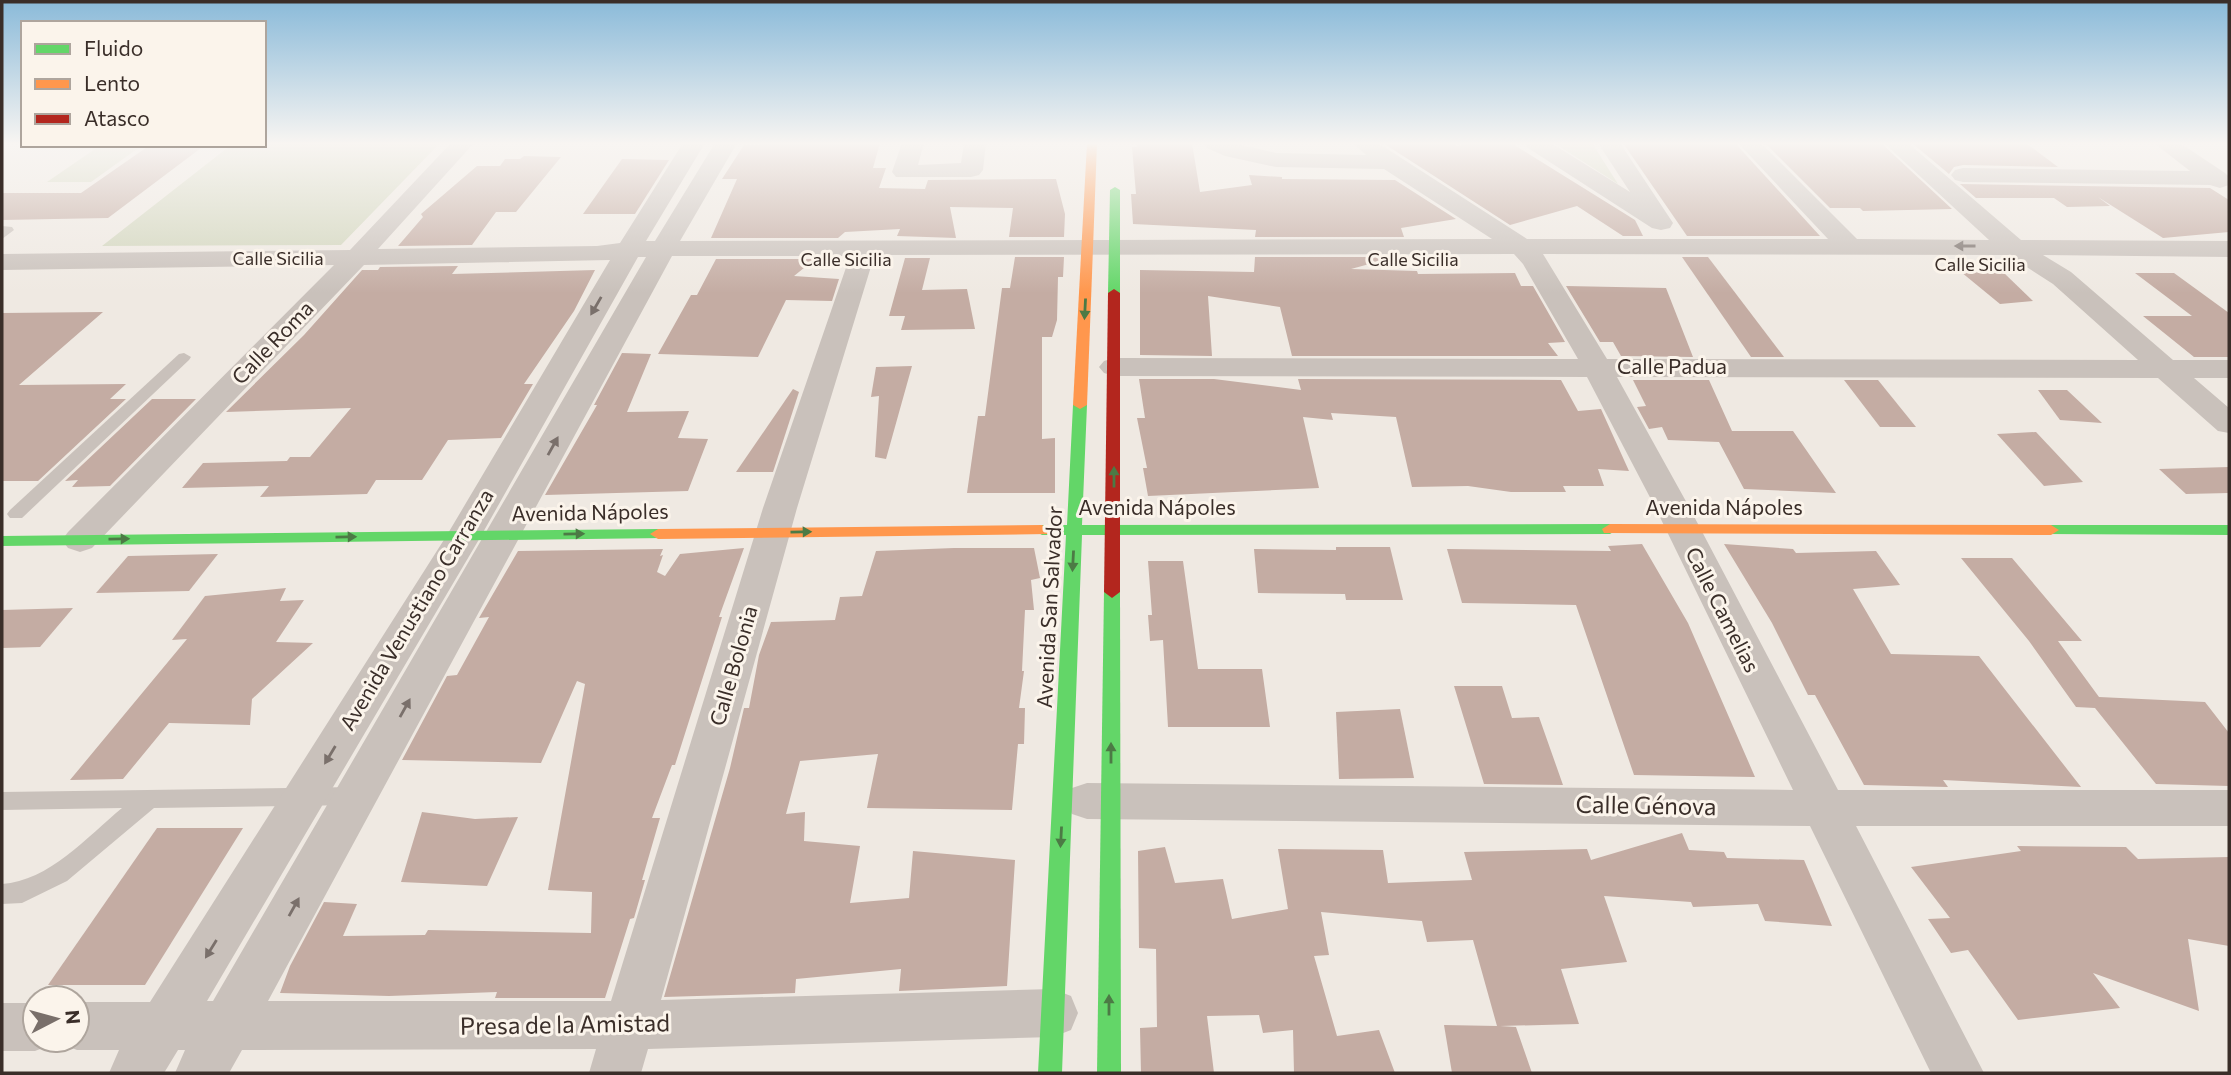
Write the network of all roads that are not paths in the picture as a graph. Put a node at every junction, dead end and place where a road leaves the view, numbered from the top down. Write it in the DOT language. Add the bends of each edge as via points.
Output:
graph roads {
  1 [pos="416,193"];
  2 [pos="667,193"];
  3 [pos="685,193"];
  4 [pos="1090,193"];
  5 [pos="1115,193"];
  6 [pos="1436,193"];
  7 [pos="1614,193"];
  8 [pos="1642,193"];
  9 [pos="1798,193"];
  10 [pos="1952,193"];
  11 [pos="1981,193"];
  12 [pos="1661,223"];
  13 [pos="1849,246"];
  14 [pos="2012,246"];
  15 [pos="1679,248"];
  16 [pos="2229,249"];
  17 [pos="1115,252"];
  18 [pos="1087,253"];
  19 [pos="1527,253"];
  20 [pos="634,255"];
  21 [pos="355,259"];
  22 [pos="860,260"];
  23 [pos="2,262"];
  24 [pos="2051,264"];
  25 [pos="2229,266"];
  26 [pos="184,357"];
  27 [pos="1114,367"];
  28 [pos="1597,367"];
  29 [pos="2163,368"];
  30 [pos="2229,369"];
  31 [pos="2229,424"];
  32 [pos="1095,505"];
  33 [pos="1674,511"];
  34 [pos="9,514"];
  35 [pos="42,514"];
  36 [pos="778,514"];
  37 [pos="492,518"];
  38 [pos="100,520"];
  39 [pos="1113,528"];
  40 [pos="1074,529"];
  41 [pos="2229,530"];
  42 [pos="2,541"];
  43 [pos="306,795"];
  44 [pos="356,796"];
  45 [pos="150,798"];
  46 [pos="2,801"];
  47 [pos="1062,801"];
  48 [pos="1111,801"];
  49 [pos="1822,808"];
  50 [pos="2229,808"];
  51 [pos="2,894"];
  52 [pos="1053,1013"];
  53 [pos="164,1025"];
  54 [pos="630,1025"];
  55 [pos="91,1026"];
  56 [pos="2,1027"];
  57 [pos="21,1027"];
  58 [pos="227,1027"];
  59 [pos="135,1073"];
  60 [pos="201,1073"];
  61 [pos="615,1073"];
  62 [pos="1050,1073"];
  63 [pos="1108,1073"];
  64 [pos="1958,1073"];
  1 -- 21 [label="street, Calle Roma"];
  2 -- 20 [label="street, Avenida Venustiano Carranza"];
  3 -- 20 [label="street, Avenida Venustiano Carranza"];
  4 -- 18 [label="main road, Avenida San Salvador"];
  5 -- 17 [label="main road, Avenida San Salvador"];
  6 -- 19 [label="street, Calle Camelias"];
  7 -- 12 [label="street"];
  8 -- 12 [label="street"];
  9 -- 13 [label="street"];
  10 -- 14 [label="street"];
  11 -- 24 [label="street"];
  12 -- 15 [label="street"];
  14 -- 13 [label="street, Calle Sicilia, one-way"];
  13 -- 15 [label="street, Calle Sicilia"];
  14 -- 24 [label="street, Calle Sicilia"];
  15 -- 19 [label="street, Calle Sicilia"];
  16 -- 24 [label="street, Calle Sicilia"];
  17 -- 18 [label="street, Calle Sicilia"];
  17 -- 19 [label="street, Calle Sicilia"];
  17 -- 27 [label="main road, Avenida San Salvador"];
  18 -- 20 [label="street, Calle Sicilia"];
  18 -- 22 [label="street, Calle Sicilia"];
  18 -- 32 [label="main road, Avenida San Salvador, one-way"];
  19 -- 24 [label="street, Calle Sicilia"];
  19 -- 28 [label="street, Calle Camelias"];
  20 -- 21 [label="street, Calle Sicilia"];
  20 -- 22 [label="street, Calle Sicilia"];
  20 -- 37 [label="street, Avenida Venustiano Carranza"];
  21 -- 23 [label="street, Calle Sicilia"];
  21 -- 38 [label="street, Calle Roma"];
  22 -- 36 [label="street, Calle Bolonia"];
  24 -- 25 [label="street, Calle Sicilia"];
  24 -- 29 [label="street"];
  26 -- 34 [label="lane"];
  27 -- 28 [label="street, Calle Padua"];
  32 -- 27 [label="main road, Avenida San Salvador, one-way"];
  28 -- 29 [label="street, Calle Padua"];
  28 -- 33 [label="street, Calle Camelias"];
  29 -- 30 [label="street, Calle Padua"];
  29 -- 31 [label="street"];
  32 -- 39 [label="main road, Avenida San Salvador"];
  32 -- 40 [label="main road, Avenida San Salvador"];
  33 -- 39 [label="main road, Avenida Nápoles"];
  33 -- 41 [label="main road, Avenida Nápoles"];
  33 -- 49 [label="street, Calle Camelias"];
  34 -- 35 [label="main road"];
  37 -- 36 [label="main road, Avenida Nápoles, one-way"];
  36 -- 40 [label="main road, Avenida Nápoles, one-way"];
  36 -- 54 [label="street, Calle Bolonia"];
  38 -- 37 [label="main road, Avenida Nápoles, one-way"];
  37 -- 43 [label="street, Avenida Venustiano Carranza, one-way"];
  44 -- 37 [label="street, Avenida Venustiano Carranza, one-way"];
  38 -- 42 [label="main road, Avenida Nápoles"];
  39 -- 40 [label="main road, Avenida Nápoles"];
  48 -- 39 [label="main road, Avenida San Salvador, one-way"];
  40 -- 47 [label="main road, Avenida San Salvador, one-way"];
  43 -- 44 [label="lane"];
  43 -- 45 [label="lane"];
  43 -- 53 [label="street, Avenida Venustiano Carranza, one-way"];
  58 -- 44 [label="street, Avenida Venustiano Carranza, one-way"];
  45 -- 46 [label="lane"];
  45 -- 51 [label="lane" via="59,874 22,893"];
  47 -- 48 [label="street, Calle Génova"];
  47 -- 52 [label="main road, Avenida San Salvador, one-way"];
  48 -- 49 [label="street, Calle Génova"];
  63 -- 48 [label="main road, Avenida San Salvador, one-way"];
  49 -- 50 [label="street, Calle Génova"];
  49 -- 64 [label="street, Calle Camelias"];
  52 -- 54 [label="street, Presa de la Amistad"];
  52 -- 62 [label="main road, Avenida San Salvador"];
  53 -- 55 [label="street, Presa de la Amistad"];
  53 -- 58 [label="street, Presa de la Amistad"];
  53 -- 59 [label="street, Avenida Venustiano Carranza"];
  54 -- 58 [label="street, Presa de la Amistad"];
  54 -- 61 [label="street, Calle Bolonia"];
  56 -- 57 [label="street"];
  58 -- 60 [label="street, Avenida Venustiano Carranza"];
}
